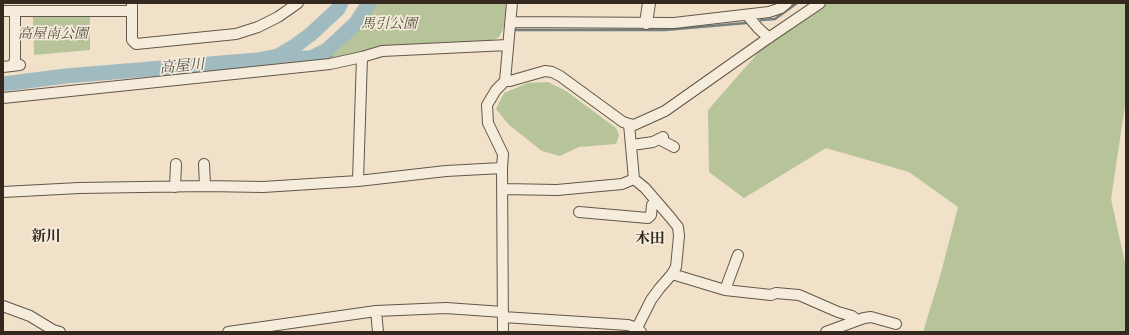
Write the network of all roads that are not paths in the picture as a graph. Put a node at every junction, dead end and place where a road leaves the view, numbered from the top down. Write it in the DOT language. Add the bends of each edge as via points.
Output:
graph roads {
  1 [pos="298,3"];
  2 [pos="512,3"];
  3 [pos="649,3"];
  4 [pos="787,3"];
  5 [pos="820,3"];
  6 [pos="132,7"];
  7 [pos="3,11"];
  8 [pos="15,11"];
  9 [pos="747,15"];
  10 [pos="511,22"];
  11 [pos="646,23"];
  12 [pos="769,38"];
  13 [pos="508,45"];
  14 [pos="362,57"];
  15 [pos="12,66"];
  16 [pos="505,80"];
  17 [pos="3,98"];
  18 [pos="629,124"];
  19 [pos="632,146"];
  20 [pos="674,147"];
  21 [pos="176,164"];
  22 [pos="204,164"];
  23 [pos="502,168"];
  24 [pos="634,179"];
  25 [pos="358,181"];
  26 [pos="205,186"];
  27 [pos="176,187"];
  28 [pos="503,189"];
  29 [pos="3,192"];
  30 [pos="656,201"];
  31 [pos="578,212"];
  32 [pos="738,255"];
  33 [pos="672,274"];
  34 [pos="725,290"];
  35 [pos="3,306"];
  36 [pos="376,311"];
  37 [pos="503,315"];
  38 [pos="857,320"];
  39 [pos="896,324"];
  40 [pos="639,330"];
  41 [pos="60,332"];
  42 [pos="228,332"];
  43 [pos="378,332"];
  44 [pos="503,332"];
  45 [pos="826,332"];
  1 -- 6 [label="street" via="258,27 236,34 136,44 132,40"];
  2 -- 10 [label="street"];
  3 -- 11 [label="street"];
  4 -- 9 [label="street" via="770,12"];
  5 -- 12 [label="street"];
  6 -- 8 [label="street"];
  7 -- 8 [label="street"];
  8 -- 15 [label="street" via="15,59"];
  9 -- 11 [label="street" via="674,23"];
  9 -- 12 [label="street"];
  10 -- 11 [label="street"];
  10 -- 13 [label="street"];
  12 -- 18 [label="street" via="665,111"];
  13 -- 14 [label="street" via="390,50"];
  13 -- 16 [label="street"];
  14 -- 17 [label="street" via="330,64"];
  14 -- 25 [label="street"];
  16 -- 18 [label="street" via="510,81 545,71 552,72"];
  16 -- 23 [label="street" via="487,105 488,123 502,148"];
  18 -- 19 [label="street"];
  19 -- 20 [label="street" via="661,138"];
  19 -- 24 [label="street"];
  21 -- 27 [label="street"];
  22 -- 26 [label="street"];
  23 -- 25 [label="street" via="446,171"];
  23 -- 28 [label="street"];
  24 -- 28 [label="street" via="622,184 557,190"];
  24 -- 30 [label="street"];
  25 -- 26 [label="street" via="263,187"];
  26 -- 27 [label="street"];
  27 -- 29 [label="street"];
  28 -- 37 [label="street"];
  30 -- 31 [label="street" via="648,218"];
  30 -- 33 [label="street" via="678,227 680,236 676,267"];
  32 -- 34 [label="street"];
  33 -- 34 [label="street"];
  33 -- 40 [label="street" via="651,300"];
  34 -- 38 [label="street" via="799,295"];
  35 -- 41 [label="street" via="30,316"];
  36 -- 37 [label="street" via="446,308"];
  36 -- 42 [label="street"];
  36 -- 43 [label="street"];
  37 -- 40 [label="street" via="628,325"];
  37 -- 44 [label="street"];
  38 -- 39 [label="street" via="871,317"];
  38 -- 45 [label="street"];
}
